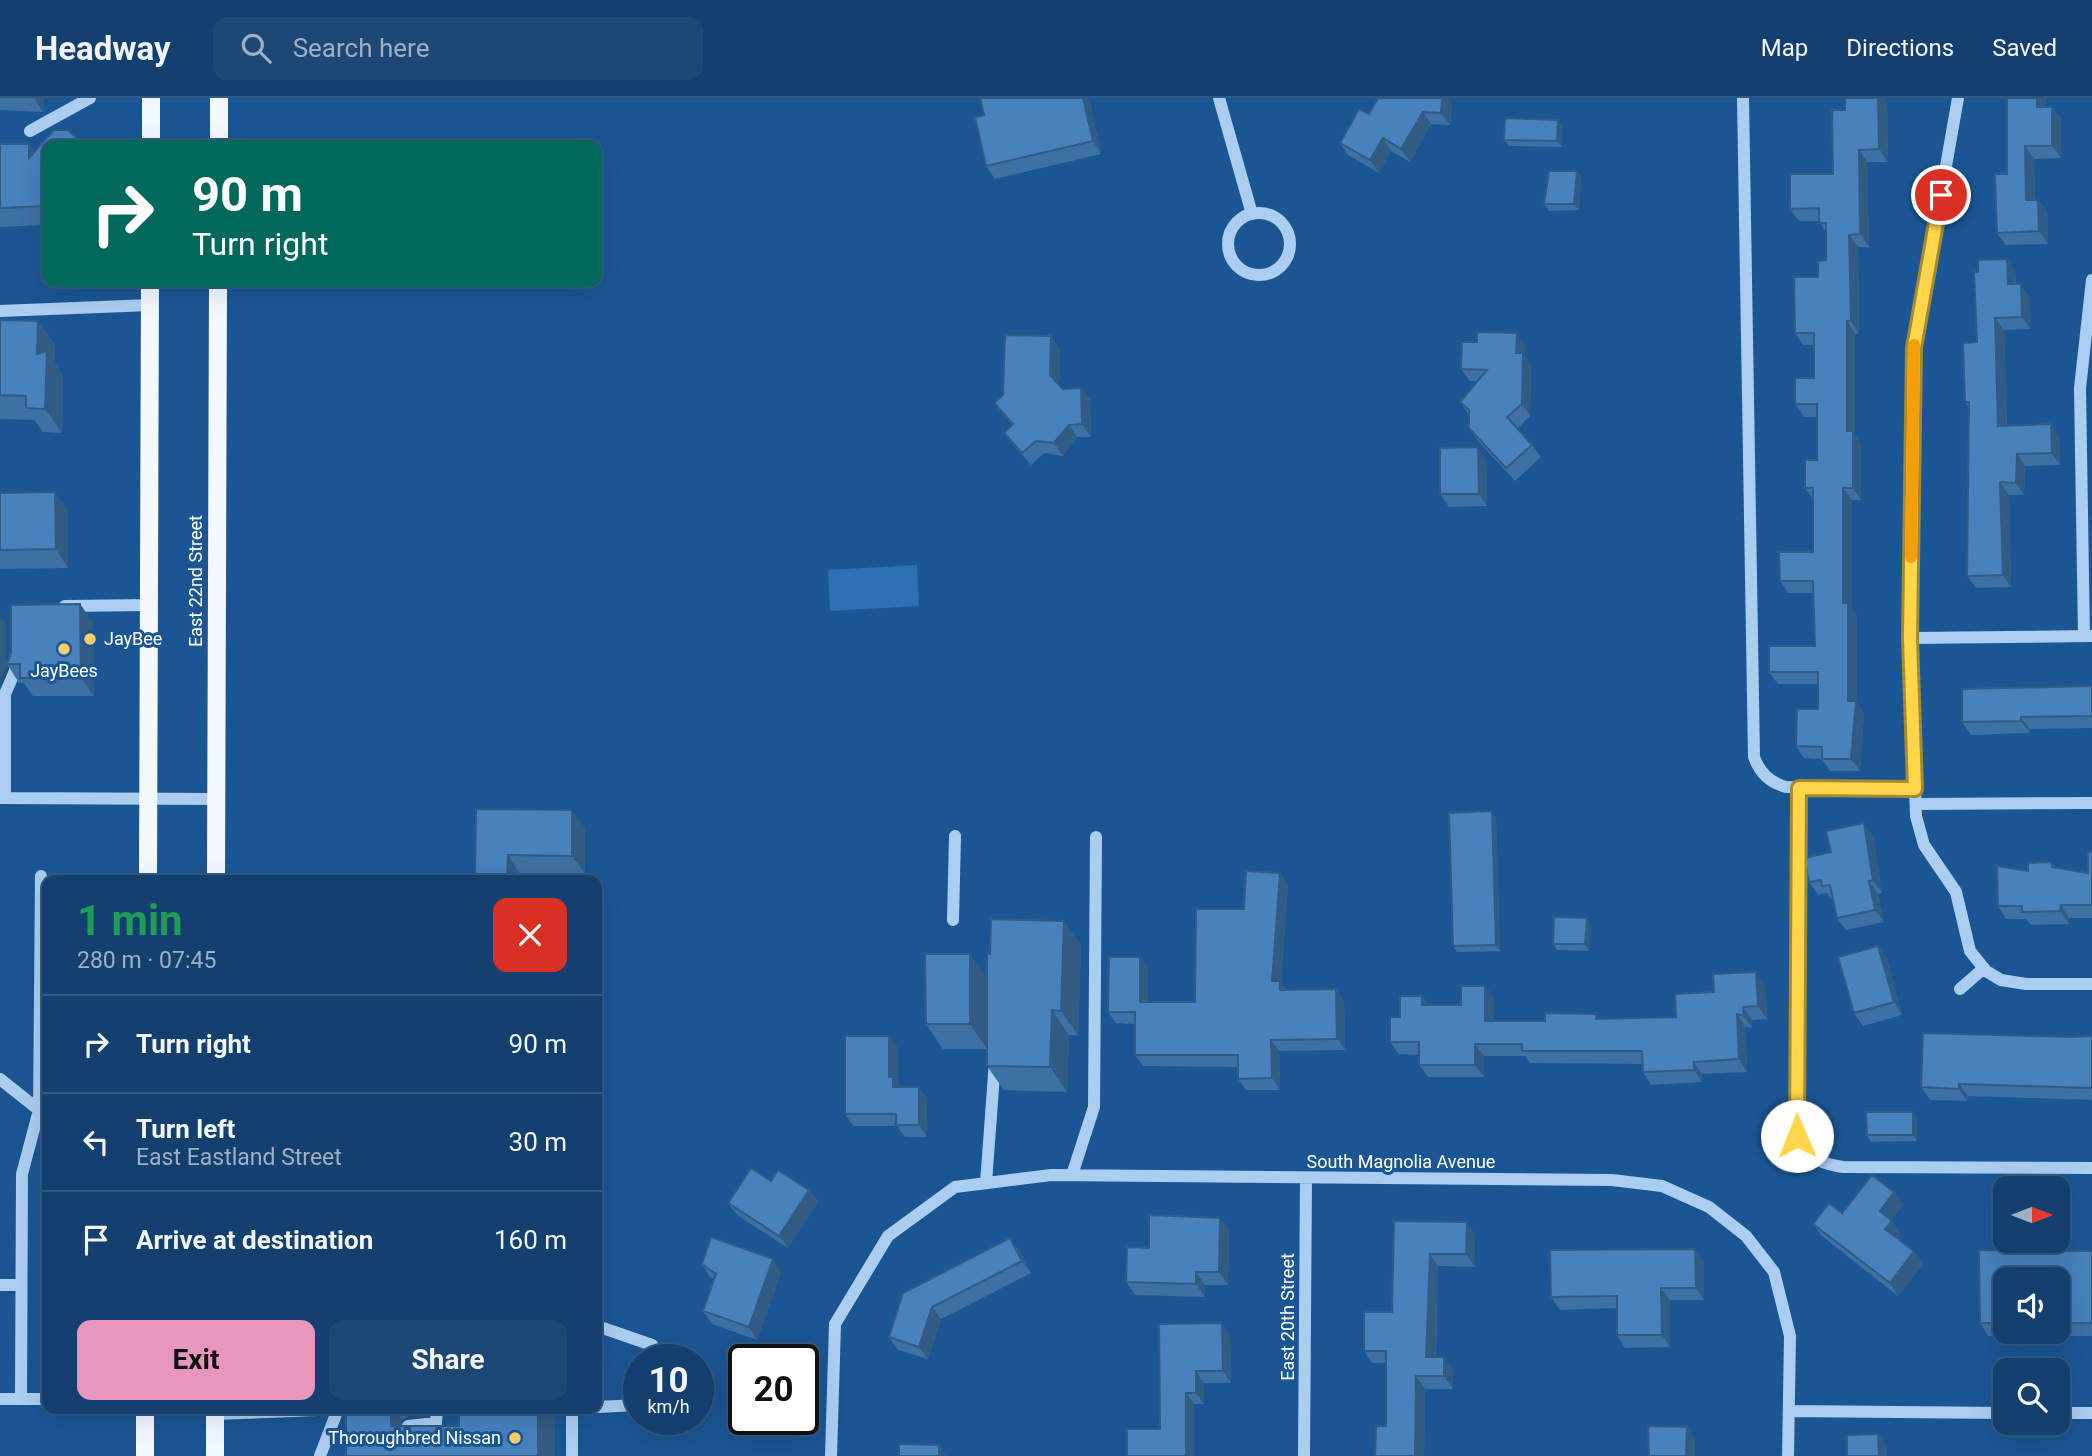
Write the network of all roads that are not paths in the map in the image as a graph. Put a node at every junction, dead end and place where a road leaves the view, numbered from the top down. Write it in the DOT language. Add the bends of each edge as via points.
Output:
graph roads {
  1 [pos="90,98"];
  2 [pos="151,98"];
  3 [pos="219,98"];
  4 [pos="1219,98"];
  5 [pos="1743,98"];
  6 [pos="1958,98"];
  7 [pos="30,131"];
  8 [pos="150,140"];
  9 [pos="219,140"];
  10 [pos="1252,214"];
  11 [pos="2092,280"];
  12 [pos="150,287"];
  13 [pos="218,287"];
  14 [pos="150,305"];
  15 [pos="0,311"];
  16 [pos="149,605"];
  17 [pos="55,606"];
  18 [pos="2088,636"];
  19 [pos="1910,638"];
  20 [pos="15,645"];
  21 [pos="3,699"];
  22 [pos="1799,788"];
  23 [pos="1915,789"];
  24 [pos="2,798"];
  25 [pos="148,799"];
  26 [pos="216,799"];
  27 [pos="2092,803"];
  28 [pos="1916,804"];
  29 [pos="955,836"];
  30 [pos="1097,837"];
  31 [pos="148,875"];
  32 [pos="216,875"];
  33 [pos="41,876"];
  34 [pos="953,920"];
  35 [pos="1984,968"];
  36 [pos="2092,984"];
  37 [pos="1959,989"];
  38 [pos="42,992"];
  39 [pos="996,1041"];
  40 [pos="0,1079"];
  41 [pos="42,1108"];
  42 [pos="42,1112"];
  43 [pos="2092,1168"];
  44 [pos="1073,1175"];
  45 [pos="1306,1179"];
  46 [pos="986,1183"];
  47 [pos="0,1285"];
  48 [pos="21,1285"];
  49 [pos="602,1328"];
  50 [pos="649,1344"];
  51 [pos="0,1399"];
  52 [pos="21,1399"];
  53 [pos="42,1399"];
  54 [pos="623,1405"];
  55 [pos="602,1406"];
  56 [pos="1789,1411"];
  57 [pos="1993,1413"];
  58 [pos="2070,1413"];
  59 [pos="2092,1413"];
  60 [pos="145,1414"];
  61 [pos="215,1414"];
  62 [pos="338,1414"];
  63 [pos="348,1414"];
  64 [pos="437,1414"];
  65 [pos="572,1414"];
  66 [pos="355,1419"];
  67 [pos="408,1426"];
  68 [pos="145,1456"];
  69 [pos="215,1456"];
  70 [pos="320,1456"];
  71 [pos="572,1456"];
  72 [pos="831,1456"];
  73 [pos="1304,1456"];
  74 [pos="1788,1456"];
  1 -- 7 [label="street"];
  2 -- 8 [label="main road"];
  3 -- 9 [label="main road"];
  4 -- 10 [label="street"];
  5 -- 22 [label="street" via="1754,757 1775,784"];
  6 -- 19 [label="street" via="1914,348"];
  10 -- 10 [label="street" via="1272,215 1287,229 1290,239 1281,267 1262,275 1235,264 1228,244 1235,225"];
  11 -- 18 [label="street" via="2080,388"];
  12 -- 14 [label="main road"];
  13 -- 26 [label="main road, East 22nd Street"];
  14 -- 15 [label="street"];
  14 -- 16 [label="main road"];
  16 -- 17 [label="street"];
  16 -- 25 [label="main road"];
  18 -- 19 [label="street"];
  19 -- 23 [label="street"];
  20 -- 21 [label="street" via="15,671"];
  21 -- 24 [label="street"];
  22 -- 23 [label="street"];
  22 -- 43 [label="street" via="1795,1122 1797,1136 1811,1160 1843,1167"];
  23 -- 28 [label="street"];
  24 -- 25 [label="street"];
  25 -- 26 [label="street"];
  25 -- 31 [label="main road"];
  26 -- 32 [label="main road, East 22nd Street"];
  27 -- 28 [label="street"];
  28 -- 35 [label="street" via="1924,845 1956,892 1965,938"];
  29 -- 34 [label="street"];
  30 -- 44 [label="street" via="1094,1107"];
  33 -- 38 [label="street"];
  35 -- 36 [label="street" via="2001,981"];
  35 -- 37 [label="street"];
  39 -- 46 [label="street"];
  40 -- 41 [label="street"];
  42 -- 48 [label="street" via="22,1174"];
  44 -- 45 [label="street, South Magnolia Avenue"];
  44 -- 46 [label="street, South Magnolia Avenue"];
  45 -- 56 [label="street, South Magnolia Avenue" via="1612,1180 1662,1186 1709,1207 1746,1236 1774,1272 1790,1336"];
  45 -- 73 [label="street, East 20th Street"];
  46 -- 72 [label="street, South Magnolia Avenue" via="955,1187 888,1236 835,1324"];
  47 -- 48 [label="street"];
  48 -- 52 [label="street"];
  49 -- 50 [label="street"];
  51 -- 52 [label="street"];
  52 -- 53 [label="street"];
  54 -- 55 [label="street"];
  56 -- 57 [label="street"];
  56 -- 74 [label="street, South Magnolia Avenue"];
  58 -- 59 [label="street"];
  60 -- 68 [label="main road"];
  61 -- 69 [label="main road"];
  62 -- 70 [label="street"];
  63 -- 66 [label="street"];
  64 -- 67 [label="street" via="436,1423"];
  65 -- 71 [label="street"];
}
